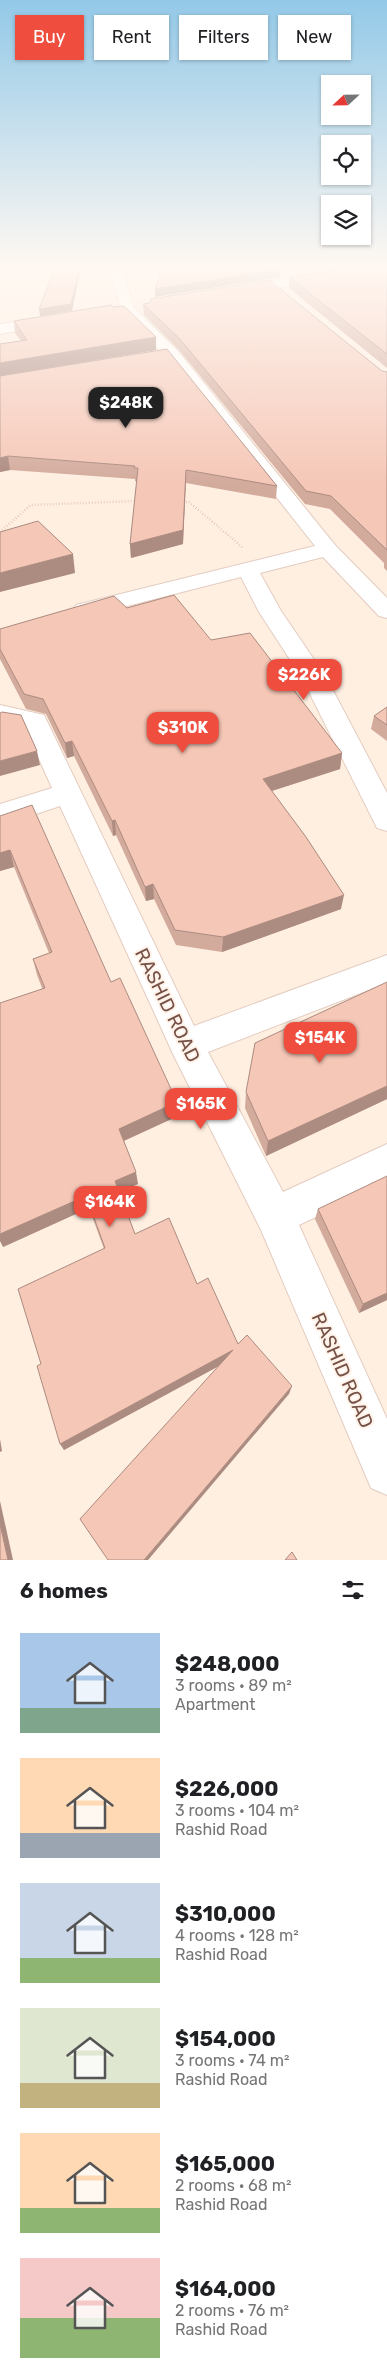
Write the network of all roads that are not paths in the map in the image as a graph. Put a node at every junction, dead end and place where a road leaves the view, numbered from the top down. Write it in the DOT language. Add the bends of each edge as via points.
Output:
graph roads {
  1 [pos="154,338"];
  2 [pos="172,354"];
  3 [pos="153,358"];
  4 [pos="328,549"];
  5 [pos="255,567"];
  6 [pos="387,611"];
  7 [pos="66,614"];
  8 [pos="0,714"];
  9 [pos="68,793"];
  10 [pos="0,815"];
  11 [pos="387,820"];
  12 [pos="387,969"];
  13 [pos="186,1045"];
  14 [pos="387,1163"];
  15 [pos="275,1216"];
  16 [pos="383,1449"];
  1 -- 2 [label="street"];
  2 -- 3 [label="street"];
  2 -- 4 [label="street"];
  4 -- 5 [label="street"];
  4 -- 6 [label="street"];
  5 -- 7 [label="street"];
  5 -- 11 [label="street" via="270,612 314,677"];
  8 -- 9 [label="street, RASHID ROAD" via="35,721"];
  9 -- 10 [label="street"];
  9 -- 13 [label="street, RASHID ROAD"];
  12 -- 13 [label="street"];
  13 -- 15 [label="street, RASHID ROAD"];
  14 -- 15 [label="street"];
  15 -- 16 [label="street, RASHID ROAD"];
}
